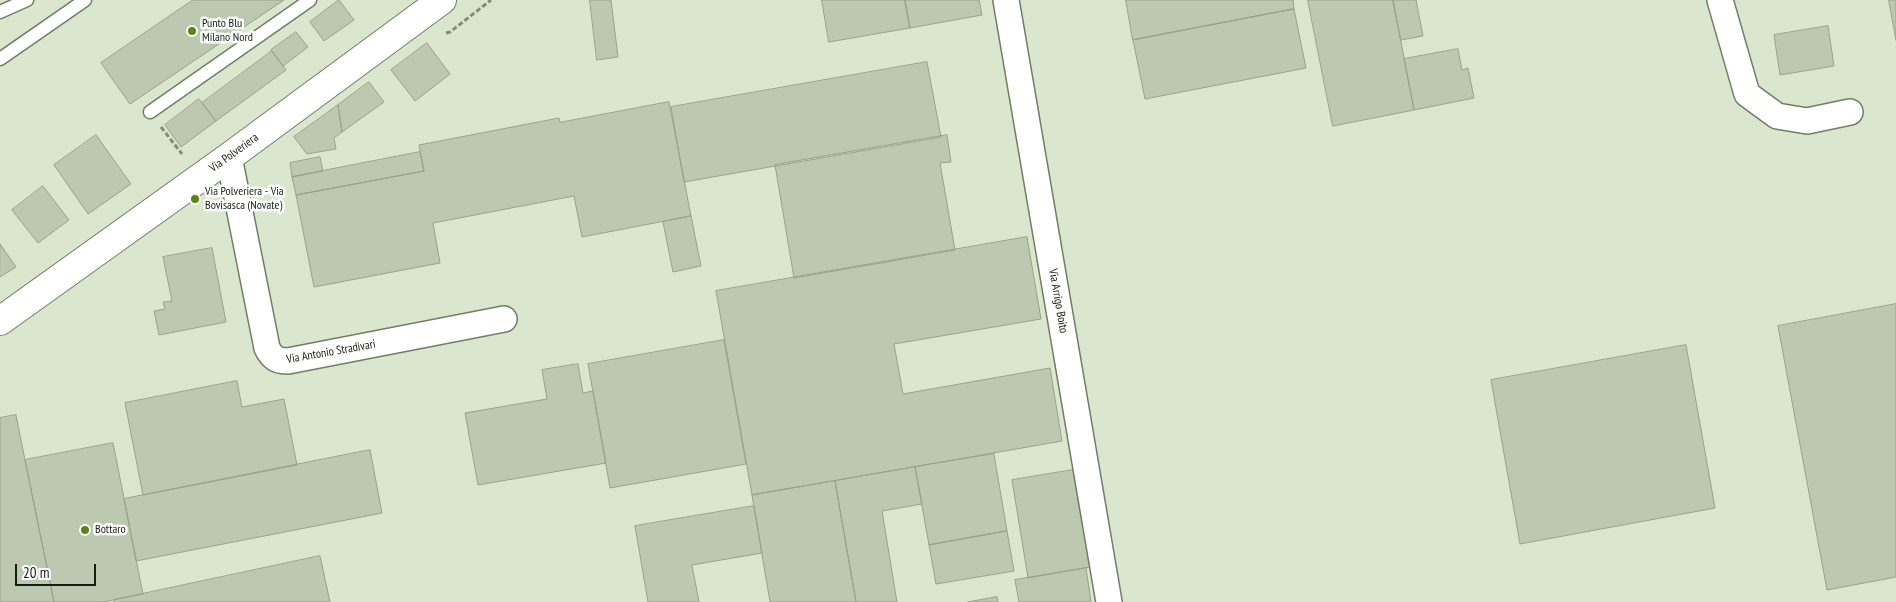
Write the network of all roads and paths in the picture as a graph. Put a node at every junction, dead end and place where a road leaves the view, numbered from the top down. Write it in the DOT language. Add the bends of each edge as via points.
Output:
graph roads {
  1 [pos="27,0"];
  2 [pos="85,0"];
  3 [pos="310,0"];
  4 [pos="442,0"];
  5 [pos="1006,0"];
  6 [pos="1720,0"];
  7 [pos="0,12"];
  8 [pos="0,59"];
  9 [pos="150,112"];
  10 [pos="1850,112"];
  11 [pos="182,154"];
  12 [pos="229,157"];
  13 [pos="504,319"];
  14 [pos="0,321"];
  15 [pos="1109,602"];
  1 -- 7 [label="lane"];
  2 -- 8 [label="lane"];
  3 -- 9 [label="lane"];
  4 -- 12 [label="street, Via Polveriera"];
  5 -- 15 [label="street, Via Arrigo Boito"];
  6 -- 10 [label="street" via="1747,94 1777,116 1807,122"];
  9 -- 11 [label="path"];
  12 -- 13 [label="street, Via Antonio Stradivari" via="267,348 279,361"];
  12 -- 14 [label="street, Via Polveriera"];
}
